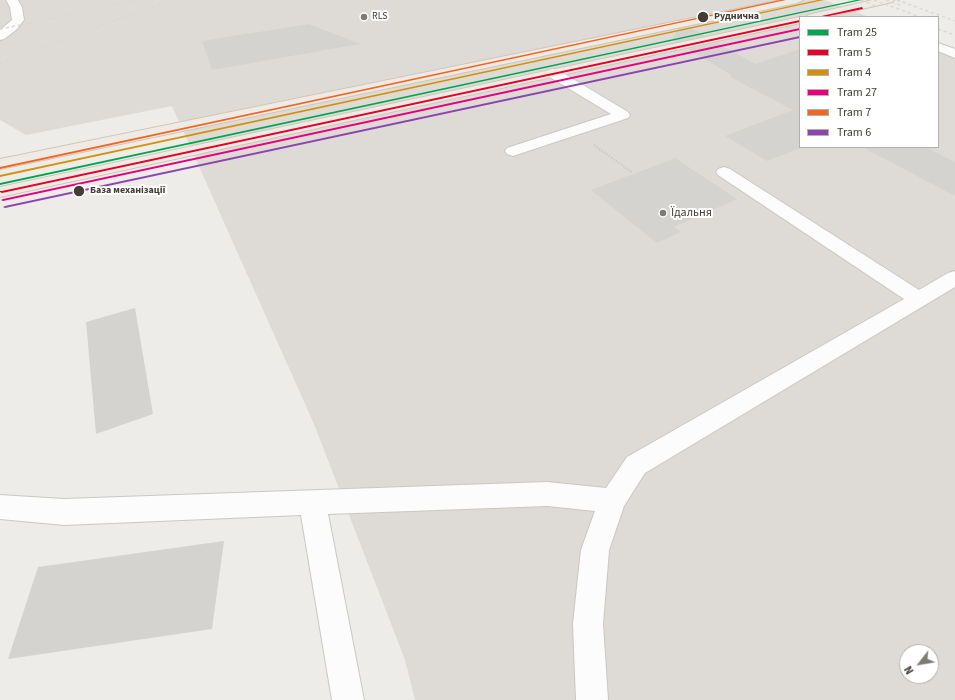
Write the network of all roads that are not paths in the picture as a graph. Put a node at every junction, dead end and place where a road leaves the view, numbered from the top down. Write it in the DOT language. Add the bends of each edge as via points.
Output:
graph roads {
  1 [pos="12,0"];
  2 [pos="797,0"];
  3 [pos="888,0"];
  4 [pos="816,16"];
  5 [pos="799,20"];
  6 [pos="0,36"];
  7 [pos="939,47"];
  8 [pos="955,54"];
  9 [pos="553,73"];
  10 [pos="513,151"];
  11 [pos="0,164"];
  12 [pos="724,172"];
  13 [pos="0,192"];
  14 [pos="955,278"];
  15 [pos="919,299"];
  16 [pos="612,501"];
  17 [pos="313,504"];
  18 [pos="0,507"];
  19 [pos="348,700"];
  20 [pos="592,700"];
  1 -- 6 [label="street" via="18,20"];
  2 -- 11 [label="main road"];
  3 -- 4 [label="main road"];
  5 -- 9 [label="main road"];
  7 -- 8 [label="street"];
  9 -- 10 [label="street" via="623,114"];
  9 -- 13 [label="main road"];
  12 -- 15 [label="street"];
  14 -- 15 [label="street"];
  15 -- 16 [label="street" via="636,465"];
  16 -- 17 [label="street" via="548,494"];
  16 -- 20 [label="street" via="595,550 593,564 588,624"];
  17 -- 18 [label="street" via="64,512"];
  17 -- 19 [label="street"];
}
